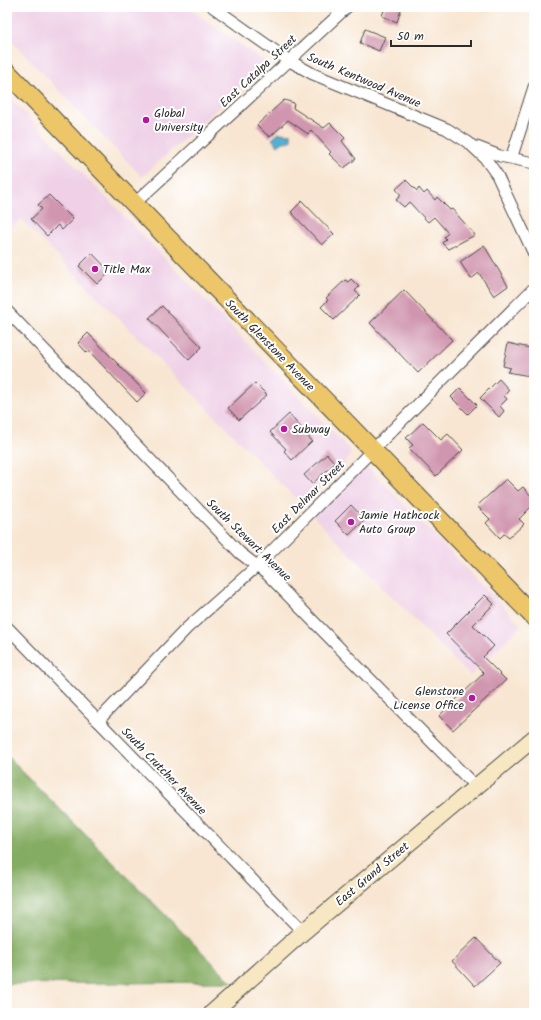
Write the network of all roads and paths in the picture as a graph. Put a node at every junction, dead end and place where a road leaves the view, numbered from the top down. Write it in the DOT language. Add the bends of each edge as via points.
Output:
graph roads {
  1 [pos="213,7"];
  2 [pos="347,7"];
  3 [pos="288,60"];
  4 [pos="7,72"];
  5 [pos="534,87"];
  6 [pos="469,143"];
  7 [pos="511,159"];
  8 [pos="534,163"];
  9 [pos="134,204"];
  10 [pos="534,254"];
  11 [pos="534,288"];
  12 [pos="7,311"];
  13 [pos="372,450"];
  14 [pos="257,566"];
  15 [pos="534,617"];
  16 [pos="7,627"];
  17 [pos="98,721"];
  18 [pos="534,738"];
  19 [pos="475,786"];
  20 [pos="303,932"];
  21 [pos="212,1013"];
  1 -- 3 [label="street, South Kentwood Avenue"];
  2 -- 3 [label="street, East Catalpa Street"];
  3 -- 6 [label="street, South Kentwood Avenue" via="325,80 447,129"];
  3 -- 9 [label="street, East Catalpa Street"];
  4 -- 9 [label="main road, South Glenstone Avenue"];
  5 -- 7 [label="street"];
  6 -- 7 [label="street, South Kentwood Avenue"];
  6 -- 10 [label="street, South Kentwood Avenue" via="498,175"];
  7 -- 8 [label="street"];
  9 -- 13 [label="main road, South Glenstone Avenue"];
  11 -- 13 [label="street, East Delmar Street"];
  12 -- 14 [label="street, South Stewart Avenue" via="240,553"];
  13 -- 14 [label="street, East Delmar Street"];
  13 -- 15 [label="main road, South Glenstone Avenue"];
  14 -- 17 [label="street, East Delmar Street" via="187,628"];
  14 -- 19 [label="street, South Stewart Avenue"];
  16 -- 17 [label="street, South Crutcher Avenue"];
  17 -- 20 [label="street, South Crutcher Avenue"];
  18 -- 19 [label="main road, East Grand Street"];
  19 -- 20 [label="main road, East Grand Street"];
  20 -- 21 [label="main road, East Grand Street"];
}
